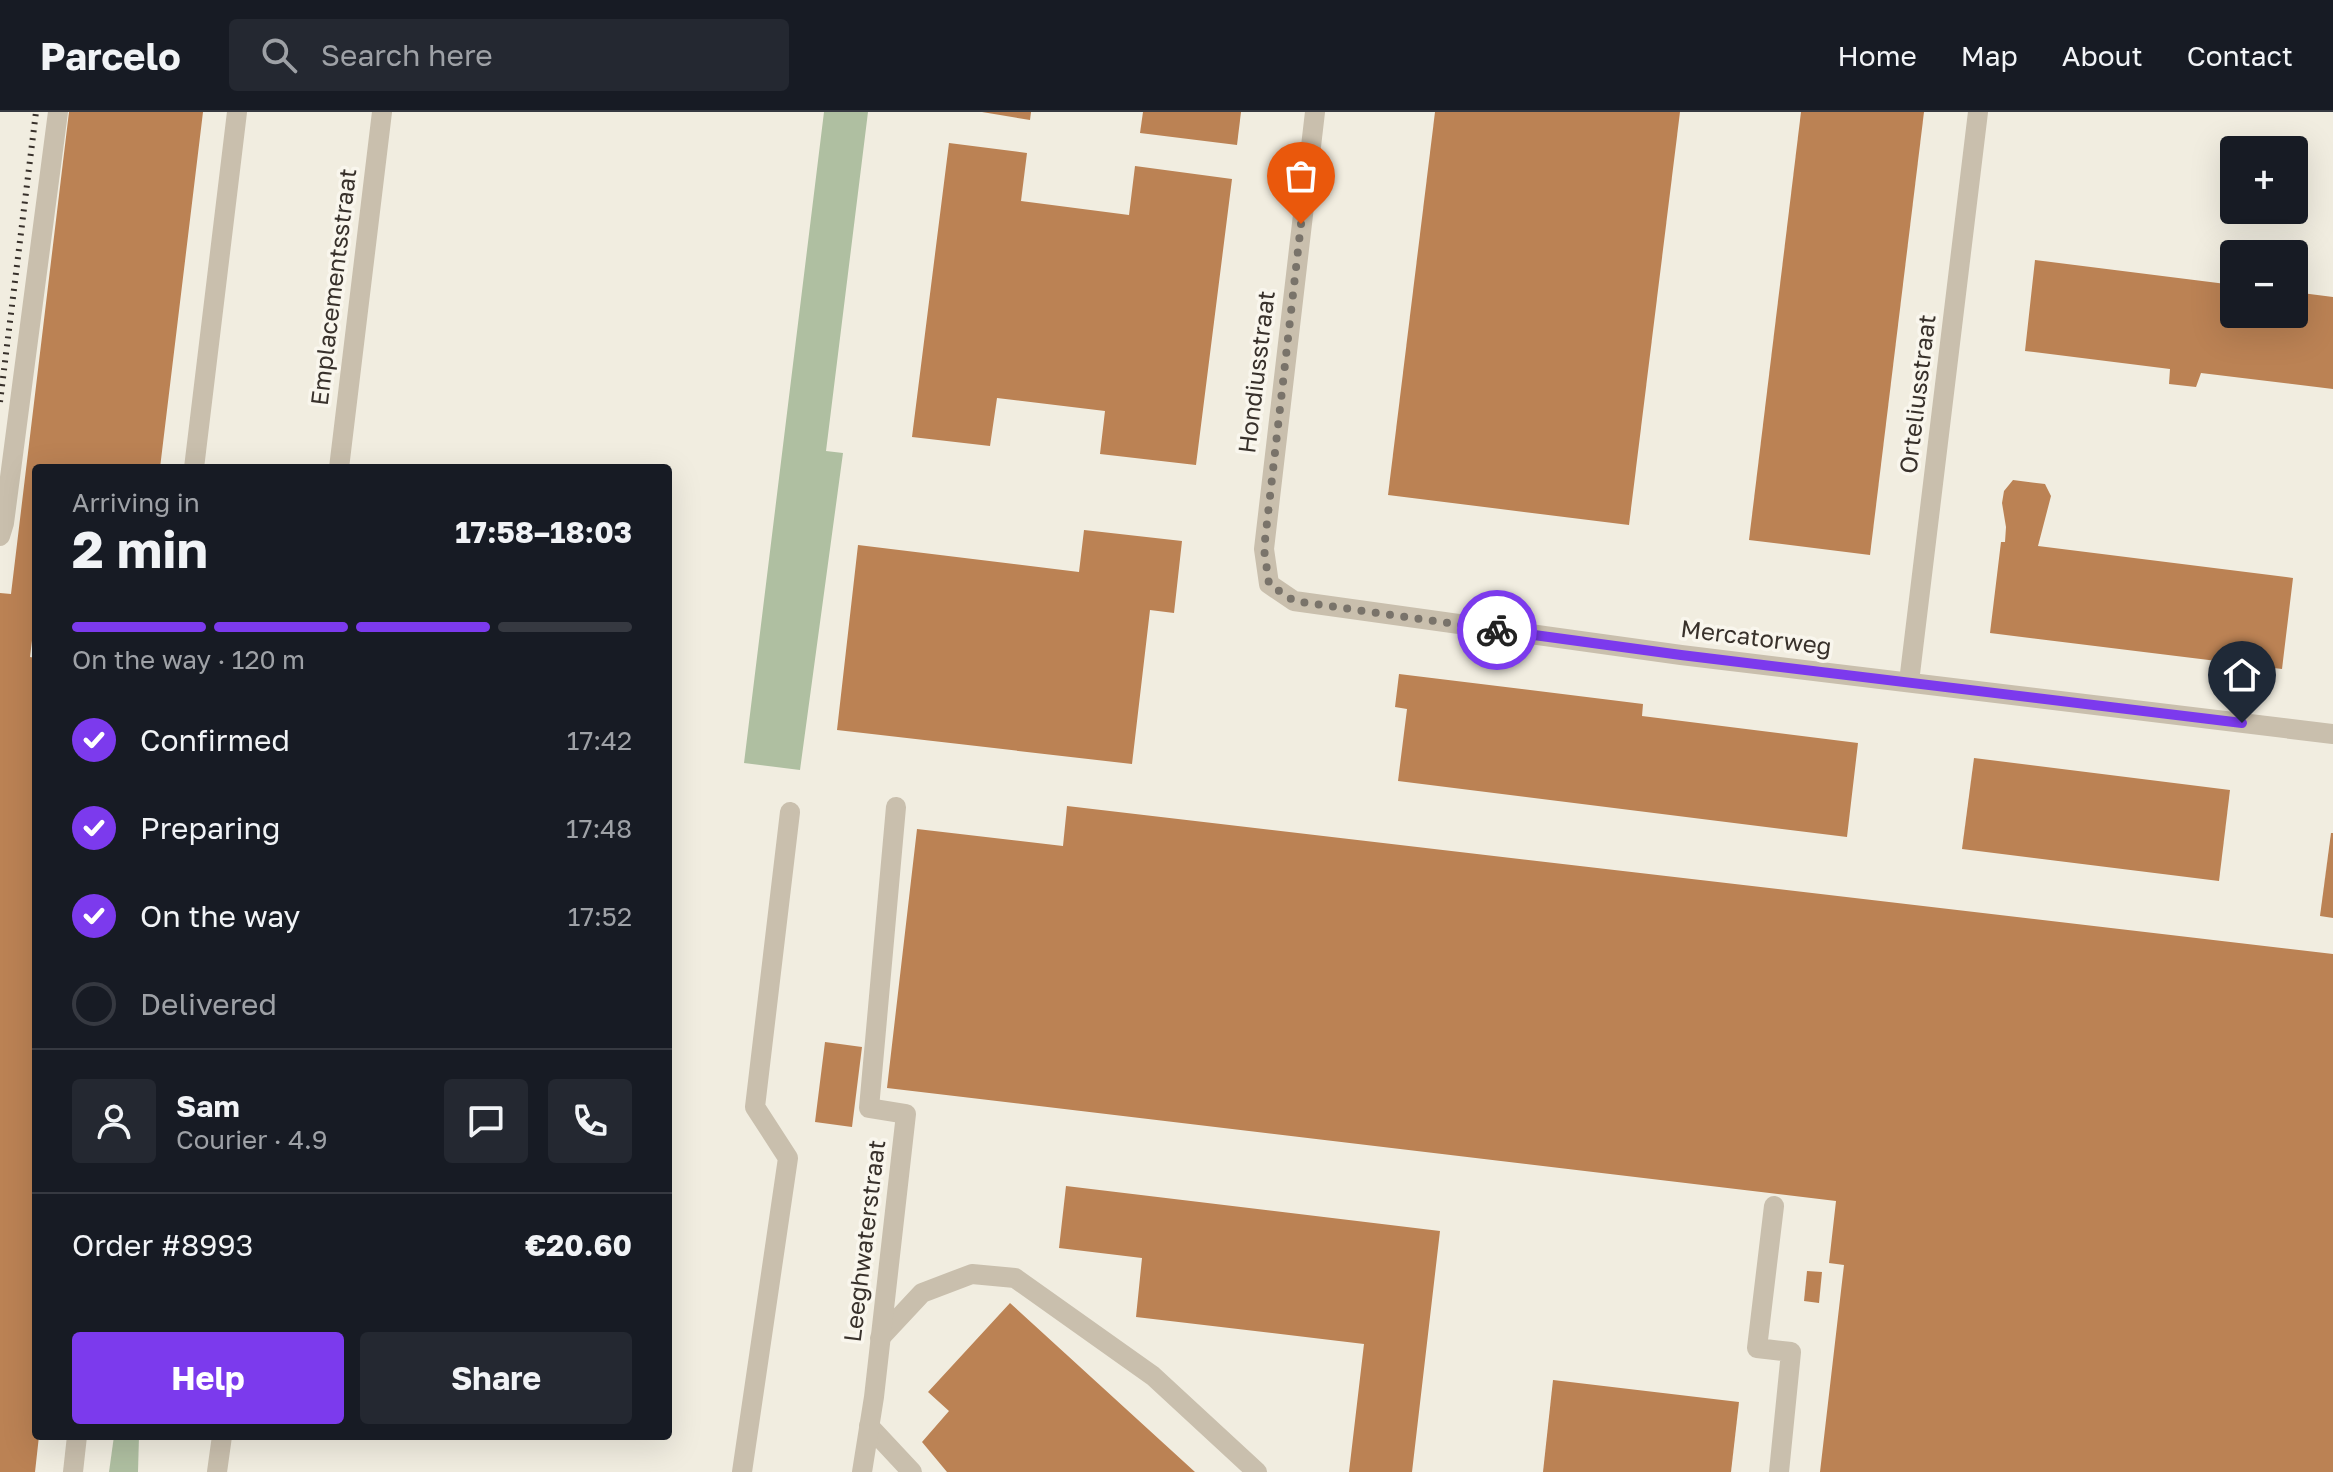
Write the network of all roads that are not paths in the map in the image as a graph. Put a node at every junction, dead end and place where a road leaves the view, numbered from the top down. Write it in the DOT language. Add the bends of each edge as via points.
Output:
graph roads {
  1 [pos="58,112"];
  2 [pos="237,112"];
  3 [pos="382,112"];
  4 [pos="1315,112"];
  5 [pos="1978,112"];
  6 [pos="194,464"];
  7 [pos="339,464"];
  8 [pos="1269,495"];
  9 [pos="0,536"];
  10 [pos="1909,682"];
  11 [pos="2333,734"];
  12 [pos="896,807"];
  13 [pos="790,812"];
  14 [pos="1774,1206"];
  15 [pos="880,1338"];
  16 [pos="869,1426"];
  17 [pos="77,1440"];
  18 [pos="221,1440"];
  19 [pos="73,1472"];
  20 [pos="217,1472"];
  21 [pos="742,1472"];
  22 [pos="862,1472"];
  23 [pos="912,1472"];
  24 [pos="1257,1472"];
  25 [pos="1779,1472"];
  1 -- 9 [label="street"];
  2 -- 6 [label="street"];
  3 -- 7 [label="street, Emplacementsstraat"];
  4 -- 8 [label="street, Hondiusstraat"];
  5 -- 10 [label="street, Orteliusstraat"];
  8 -- 10 [label="street, Mercatorweg" via="1264,549 1269,584 1294,601"];
  10 -- 11 [label="street, Mercatorweg"];
  12 -- 15 [label="street, Leeghwaterstraat" via="869,1108 906,1114"];
  13 -- 21 [label="street" via="755,1107 788,1158"];
  14 -- 25 [label="street" via="1757,1348 1791,1352"];
  15 -- 16 [label="street, Leeghwaterstraat"];
  15 -- 24 [label="street" via="922,1293 972,1274 1015,1278 1153,1376"];
  16 -- 22 [label="street, Leeghwaterstraat"];
  16 -- 23 [label="street"];
  17 -- 19 [label="street"];
  18 -- 20 [label="street"];
}
